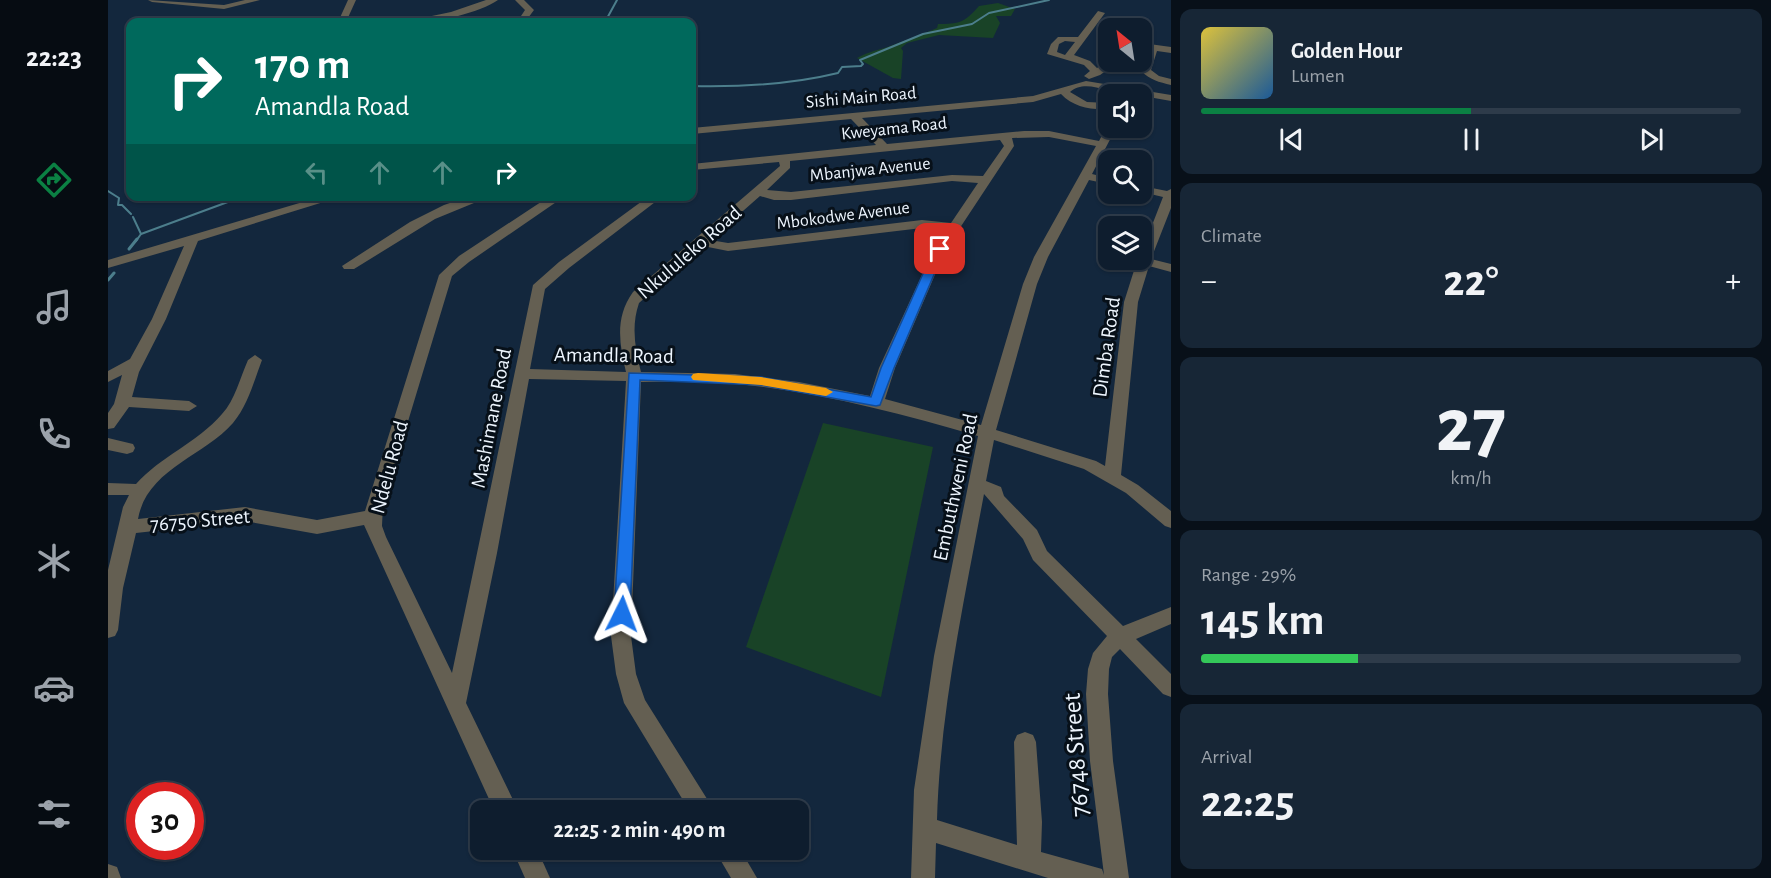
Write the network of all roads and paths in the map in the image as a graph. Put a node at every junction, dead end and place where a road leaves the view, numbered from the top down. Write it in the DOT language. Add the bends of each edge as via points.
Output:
graph roads {
  1 [pos="152,0"];
  2 [pos="256,0"];
  3 [pos="352,0"];
  4 [pos="494,0"];
  5 [pos="519,0"];
  6 [pos="1101,13"];
  7 [pos="344,18"];
  8 [pos="427,18"];
  9 [pos="524,18"];
  10 [pos="1079,40"];
  11 [pos="1154,47"];
  12 [pos="1171,50"];
  13 [pos="1071,58"];
  14 [pos="1097,73"];
  15 [pos="1171,82"];
  16 [pos="1087,84"];
  17 [pos="1098,86"];
  18 [pos="1069,87"];
  19 [pos="1152,95"];
  20 [pos="1152,97"];
  21 [pos="1171,98"];
  22 [pos="1033,99"];
  23 [pos="1085,104"];
  24 [pos="1096,106"];
  25 [pos="854,116"];
  26 [pos="696,131"];
  27 [pos="1003,136"];
  28 [pos="1104,138"];
  29 [pos="1100,144"];
  30 [pos="884,147"];
  31 [pos="784,158"];
  32 [pos="696,167"];
  33 [pos="1084,175"];
  34 [pos="1098,178"];
  35 [pos="986,180"];
  36 [pos="1152,191"];
  37 [pos="759,192"];
  38 [pos="1171,194"];
  39 [pos="320,201"];
  40 [pos="468,201"];
  41 [pos="551,201"];
  42 [pos="650,201"];
  43 [pos="952,227"];
  44 [pos="193,239"];
  45 [pos="1152,241"];
  46 [pos="702,242"];
  47 [pos="1152,263"];
  48 [pos="108,264"];
  49 [pos="349,266"];
  50 [pos="1171,268"];
  51 [pos="1141,270"];
  52 [pos="255,360"];
  53 [pos="136,362"];
  54 [pos="522,374"];
  55 [pos="634,375"];
  56 [pos="108,377"];
  57 [pos="123,401"];
  58 [pos="876,402"];
  59 [pos="189,406"];
  60 [pos="108,424"];
  61 [pos="987,432"];
  62 [pos="108,444"];
  63 [pos="127,448"];
  64 [pos="1112,476"];
  65 [pos="976,484"];
  66 [pos="108,489"];
  67 [pos="139,491"];
  68 [pos="373,515"];
  69 [pos="1171,521"];
  70 [pos="128,528"];
  71 [pos="1171,615"];
  72 [pos="108,630"];
  73 [pos="1122,637"];
  74 [pos="1171,688"];
  75 [pos="456,702"];
  76 [pos="1025,742"];
  77 [pos="501,800"];
  78 [pos="696,800"];
  79 [pos="925,828"];
  80 [pos="529,860"];
  81 [pos="733,860"];
  82 [pos="1029,861"];
  83 [pos="538,878"];
  84 [pos="745,878"];
  85 [pos="923,878"];
  86 [pos="1093,878"];
  87 [pos="1117,878"];
  1 -- 2 [label="street" via="224,7"];
  3 -- 7 [label="street"];
  4 -- 8 [label="street"];
  5 -- 9 [label="street" via="530,10"];
  6 -- 10 [label="street"];
  10 -- 13 [label="street"];
  10 -- 13 [label="street" via="1063,37 1052,49 1052,54"];
  11 -- 12 [label="street"];
  11 -- 15 [label="street" via="1146,71"];
  13 -- 14 [label="street" via="1087,63"];
  14 -- 16 [label="street" via="1086,78"];
  16 -- 17 [label="street, Sishi Main Road"];
  16 -- 18 [label="street, Sishi Main Road"];
  18 -- 22 [label="street, Sishi Main Road"];
  18 -- 23 [label="street" via="1065,93"];
  19 -- 21 [label="street"];
  20 -- 21 [label="street"];
  22 -- 23 [label="street, Sishi Main Road"];
  22 -- 25 [label="street, Sishi Main Road"];
  23 -- 24 [label="street, Sishi Main Road"];
  25 -- 26 [label="street, Sishi Main Road"];
  25 -- 30 [label="street"];
  27 -- 29 [label="street, Kweyama Road" via="1049,134"];
  27 -- 30 [label="street, Kweyama Road"];
  27 -- 35 [label="street" via="1010,146"];
  28 -- 29 [label="street, Embuthweni Road"];
  29 -- 33 [label="street, Embuthweni Road"];
  30 -- 31 [label="street, Kweyama Road"];
  31 -- 32 [label="street, Kweyama Road"];
  31 -- 37 [label="street, Nkululeko Road" via="784,169"];
  33 -- 34 [label="street"];
  33 -- 61 [label="street, Embuthweni Road" via="1030,284"];
  35 -- 37 [label="street, Mbanjwa Avenue" via="952,178 791,196"];
  35 -- 43 [label="street"];
  36 -- 38 [label="street"];
  37 -- 46 [label="street, Nkululeko Road"];
  38 -- 45 [label="street, Dimba Road"];
  39 -- 44 [label="street"];
  40 -- 49 [label="street" via="433,214"];
  41 -- 68 [label="street, Ndelu Road" via="446,275"];
  42 -- 54 [label="street, Mashimane Road" via="538,288"];
  43 -- 46 [label="street, Mbokodwe Avenue" via="922,224 728,247"];
  43 -- 58 [label="street" via="919,294"];
  44 -- 48 [label="street"];
  44 -- 53 [label="street"];
  46 -- 55 [label="street, Nkululeko Road" via="631,302 627,347"];
  47 -- 50 [label="street"];
  51 -- 64 [label="street, Dimba Road" via="1131,302"];
  52 -- 67 [label="street" via="229,417 211,435 165,465"];
  53 -- 56 [label="street"];
  53 -- 57 [label="street"];
  54 -- 55 [label="street, Amandla Road"];
  54 -- 75 [label="street, Mashimane Road"];
  55 -- 58 [label="street, Amandla Road" via="761,381"];
  55 -- 78 [label="street, Nkululeko Road" via="621,636 626,674 635,703"];
  57 -- 59 [label="street"];
  57 -- 60 [label="street"];
  58 -- 61 [label="street, Amandla Road"];
  61 -- 64 [label="street, Amandla Road" via="1049,450"];
  61 -- 65 [label="street, Embuthweni Road"];
  62 -- 63 [label="street"];
  64 -- 69 [label="street, Amandla Road"];
  65 -- 73 [label="street" via="995,491 996,498 1031,535 1040,555"];
  65 -- 79 [label="street, Embuthweni Road" via="944,656 926,790"];
  66 -- 67 [label="street"];
  67 -- 70 [label="street" via="129,512"];
  68 -- 70 [label="street, 76750 Street" via="317,527 245,514"];
  68 -- 75 [label="street, Ndelu Road" via="377,537"];
  70 -- 72 [label="street, 76750 Street" via="113,588"];
  71 -- 73 [label="street"];
  73 -- 74 [label="street"];
  73 -- 87 [label="street, 76748 Street" via="1104,653 1097,670 1103,787"];
  75 -- 77 [label="street, Ndelu Road"];
  76 -- 82 [label="street"];
  79 -- 82 [label="street"];
  79 -- 85 [label="street, Embuthweni Road"];
  80 -- 83 [label="street"];
  81 -- 84 [label="street"];
  82 -- 86 [label="street"];
}
